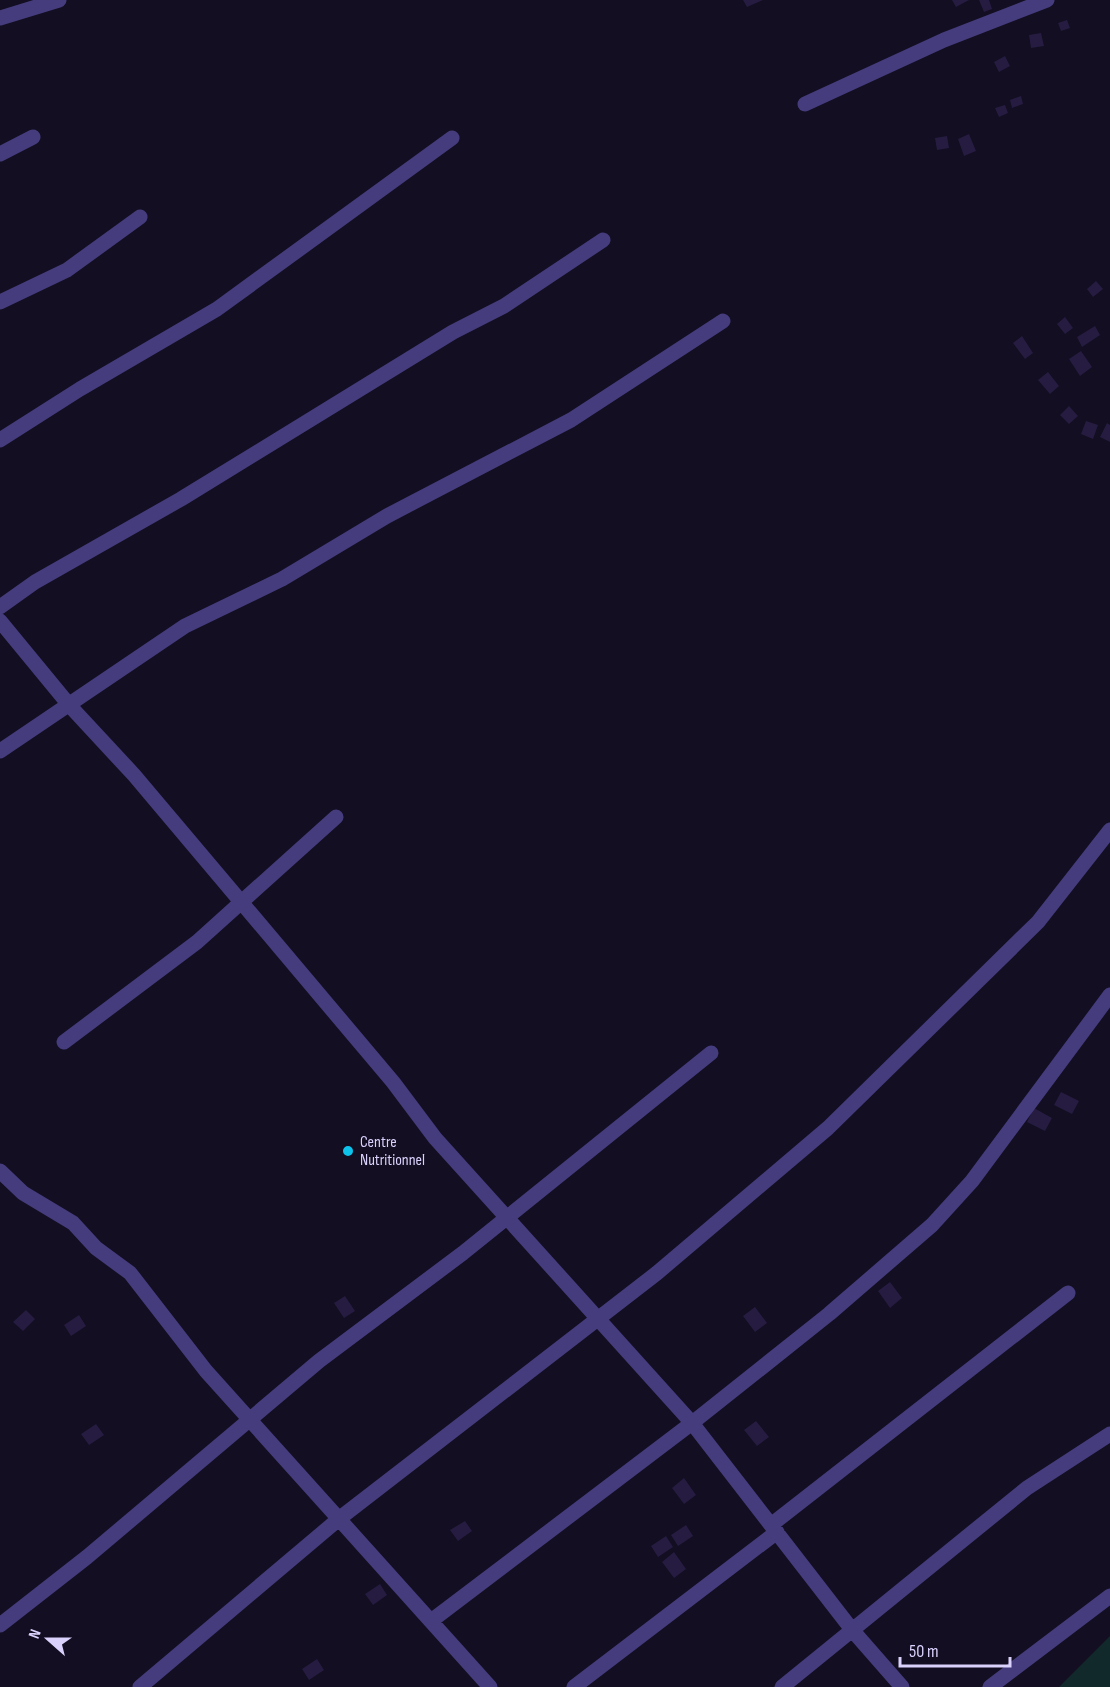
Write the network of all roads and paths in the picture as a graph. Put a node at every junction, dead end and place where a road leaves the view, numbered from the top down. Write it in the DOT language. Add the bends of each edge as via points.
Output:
graph roads {
  1 [pos="58,0"];
  2 [pos="1047,0"];
  3 [pos="0,18"];
  4 [pos="805,104"];
  5 [pos="33,137"];
  6 [pos="452,138"];
  7 [pos="0,154"];
  8 [pos="140,217"];
  9 [pos="603,240"];
  10 [pos="0,302"];
  11 [pos="723,321"];
  12 [pos="0,440"];
  13 [pos="0,607"];
  14 [pos="0,621"];
  15 [pos="70,706"];
  16 [pos="0,752"];
  17 [pos="336,817"];
  18 [pos="1110,830"];
  19 [pos="241,904"];
  20 [pos="1110,995"];
  21 [pos="64,1042"];
  22 [pos="711,1053"];
  23 [pos="0,1172"];
  24 [pos="508,1217"];
  25 [pos="1068,1293"];
  26 [pos="598,1320"];
  27 [pos="248,1419"];
  28 [pos="692,1423"];
  29 [pos="1110,1434"];
  30 [pos="340,1518"];
  31 [pos="774,1528"];
  32 [pos="1110,1596"];
  33 [pos="431,1621"];
  34 [pos="0,1625"];
  35 [pos="853,1631"];
  36 [pos="140,1687"];
  37 [pos="490,1687"];
  38 [pos="574,1687"];
  39 [pos="782,1687"];
  40 [pos="902,1687"];
  41 [pos="990,1687"];
  1 -- 3 [label="street"];
  2 -- 4 [label="street" via="944,40"];
  5 -- 7 [label="street"];
  6 -- 12 [label="street" via="217,309"];
  8 -- 10 [label="street" via="67,270"];
  9 -- 13 [label="street" via="504,306 444,337 181,499 35,582"];
  11 -- 15 [label="street" via="571,420 422,497 282,579 185,626"];
  14 -- 15 [label="street"];
  15 -- 16 [label="street"];
  15 -- 19 [label="street" via="134,775"];
  17 -- 19 [label="street"];
  18 -- 26 [label="street" via="1038,922 875,1083 752,1193"];
  19 -- 21 [label="street"];
  19 -- 24 [label="street" via="393,1082 435,1138"];
  20 -- 28 [label="street" via="949,1209 829,1314"];
  22 -- 24 [label="street"];
  23 -- 27 [label="street" via="23,1192 73,1223 96,1248 130,1273"];
  24 -- 26 [label="street"];
  24 -- 27 [label="street"];
  25 -- 31 [label="street"];
  26 -- 28 [label="street"];
  26 -- 30 [label="street"];
  27 -- 30 [label="street"];
  27 -- 34 [label="street"];
  28 -- 31 [label="street"];
  28 -- 33 [label="street"];
  29 -- 35 [label="street" via="1027,1488"];
  30 -- 33 [label="street"];
  30 -- 36 [label="street"];
  31 -- 35 [label="street"];
  31 -- 38 [label="street"];
  32 -- 41 [label="street"];
  33 -- 37 [label="street"];
  35 -- 39 [label="street"];
  35 -- 40 [label="street"];
}
